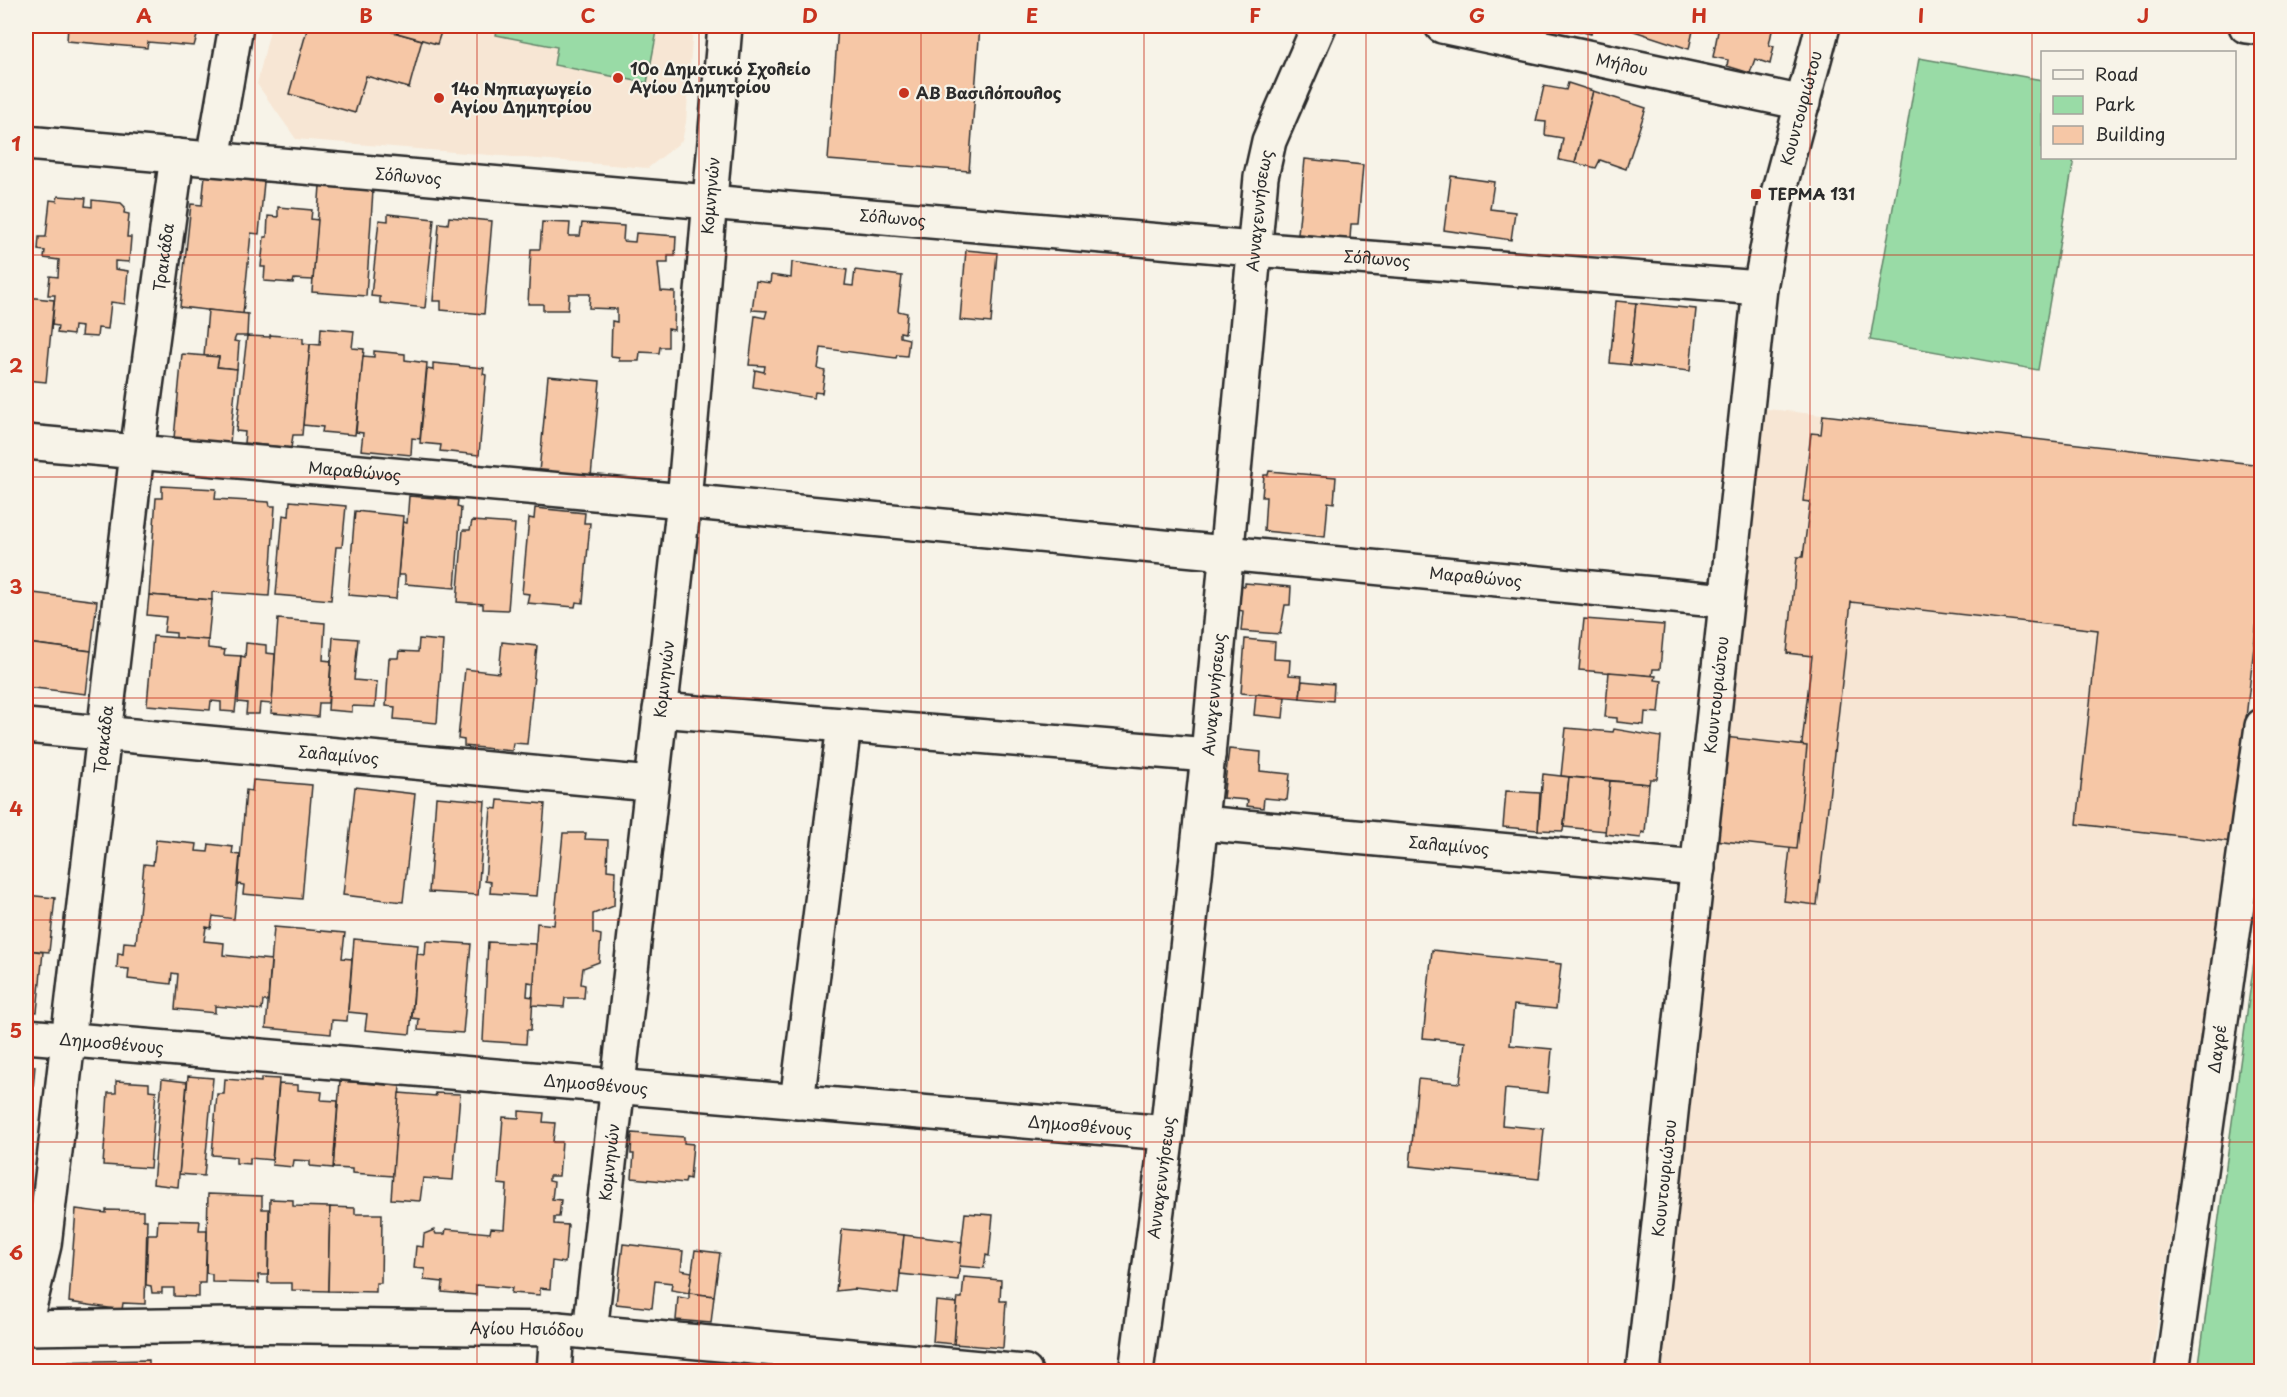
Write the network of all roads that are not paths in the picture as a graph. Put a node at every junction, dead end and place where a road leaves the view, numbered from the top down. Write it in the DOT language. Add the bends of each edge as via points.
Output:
graph roads {
  1 [pos="236,26"];
  2 [pos="725,26"];
  3 [pos="1319,26"];
  4 [pos="1442,26"];
  5 [pos="1823,26"];
  6 [pos="2246,26"];
  7 [pos="2262,28"];
  8 [pos="1803,103"];
  9 [pos="26,143"];
  10 [pos="177,156"];
  11 [pos="213,159"];
  12 [pos="710,201"];
  13 [pos="1253,249"];
  14 [pos="1761,288"];
  15 [pos="26,442"];
  16 [pos="137,453"];
  17 [pos="684,501"];
  18 [pos="1225,552"];
  19 [pos="1726,601"];
  20 [pos="660,710"];
  21 [pos="844,725"];
  22 [pos="26,726"];
  23 [pos="2262,726"];
  24 [pos="104,734"];
  25 [pos="1208,755"];
  26 [pos="651,784"];
  27 [pos="1201,823"];
  28 [pos="1698,868"];
  29 [pos="26,1036"];
  30 [pos="67,1040"];
  31 [pos="618,1087"];
  32 [pos="797,1102"];
  33 [pos="1167,1132"];
  34 [pos="26,1320"];
  35 [pos="26,1328"];
  36 [pos="557,1329"];
  37 [pos="590,1332"];
  38 [pos="823,1362"];
  39 [pos="554,1371"];
  40 [pos="1025,1371"];
  41 [pos="1136,1371"];
  42 [pos="1643,1371"];
  43 [pos="2172,1371"];
  1 -- 11 [label="street"];
  2 -- 12 [label="street, Κομνηνών"];
  3 -- 13 [label="street, Ανναγεννήσεως" via="1269,141"];
  4 -- 8 [label="street, Μήλου"];
  5 -- 8 [label="street, Κουντουριώτου"];
  6 -- 7 [label="street"];
  8 -- 14 [label="street, Κουντουριώτου" via="1777,197"];
  9 -- 10 [label="street, Σόλωνος"];
  10 -- 11 [label="street, Σόλωνος"];
  10 -- 16 [label="street, Τρακάδα"];
  11 -- 12 [label="street, Σόλωνος"];
  12 -- 13 [label="street, Σόλωνος"];
  12 -- 17 [label="street, Κομνηνών"];
  13 -- 14 [label="street, Σόλωνος"];
  13 -- 18 [label="street, Ανναγεννήσεως"];
  14 -- 19 [label="street, Κουντουριώτου"];
  15 -- 16 [label="street, Μαραθώνος"];
  16 -- 17 [label="street, Μαραθώνος"];
  16 -- 24 [label="street, Τρακάδα"];
  17 -- 18 [label="street, Μαραθώνος"];
  17 -- 20 [label="street, Κομνηνών"];
  18 -- 19 [label="street, Μαραθώνος"];
  18 -- 25 [label="street, Ανναγεννήσεως"];
  19 -- 28 [label="street, Κουντουριώτου"];
  20 -- 21 [label="street"];
  20 -- 26 [label="street, Κομνηνών"];
  21 -- 25 [label="street"];
  21 -- 32 [label="street"];
  22 -- 24 [label="street, Σαλαμίνος"];
  23 -- 43 [label="street, Δαγρέ"];
  24 -- 26 [label="street, Σαλαμίνος"];
  24 -- 30 [label="street, Τρακάδα"];
  25 -- 27 [label="street, Ανναγεννήσεως"];
  26 -- 31 [label="street, Κομνηνών"];
  27 -- 28 [label="street, Σαλαμίνος"];
  27 -- 33 [label="street, Ανναγεννήσεως"];
  28 -- 42 [label="street, Κουντουριώτου"];
  29 -- 30 [label="street, Δημοσθένους"];
  30 -- 31 [label="street, Δημοσθένους"];
  30 -- 34 [label="street, Τρακάδα" via="44,1245"];
  31 -- 32 [label="street, Δημοσθένους"];
  31 -- 37 [label="street, Κομνηνών"];
  32 -- 33 [label="street, Δημοσθένους"];
  33 -- 41 [label="street, Ανναγεννήσεως"];
  35 -- 36 [label="street, Αγίου Ησιόδου" via="230,1325"];
  36 -- 37 [label="street, Αγίου Ησιόδου"];
  36 -- 39 [label="street"];
  37 -- 38 [label="street, Αγίου Ησιόδου"];
  38 -- 40 [label="street, Αγίου Ησιόδου"];
}
